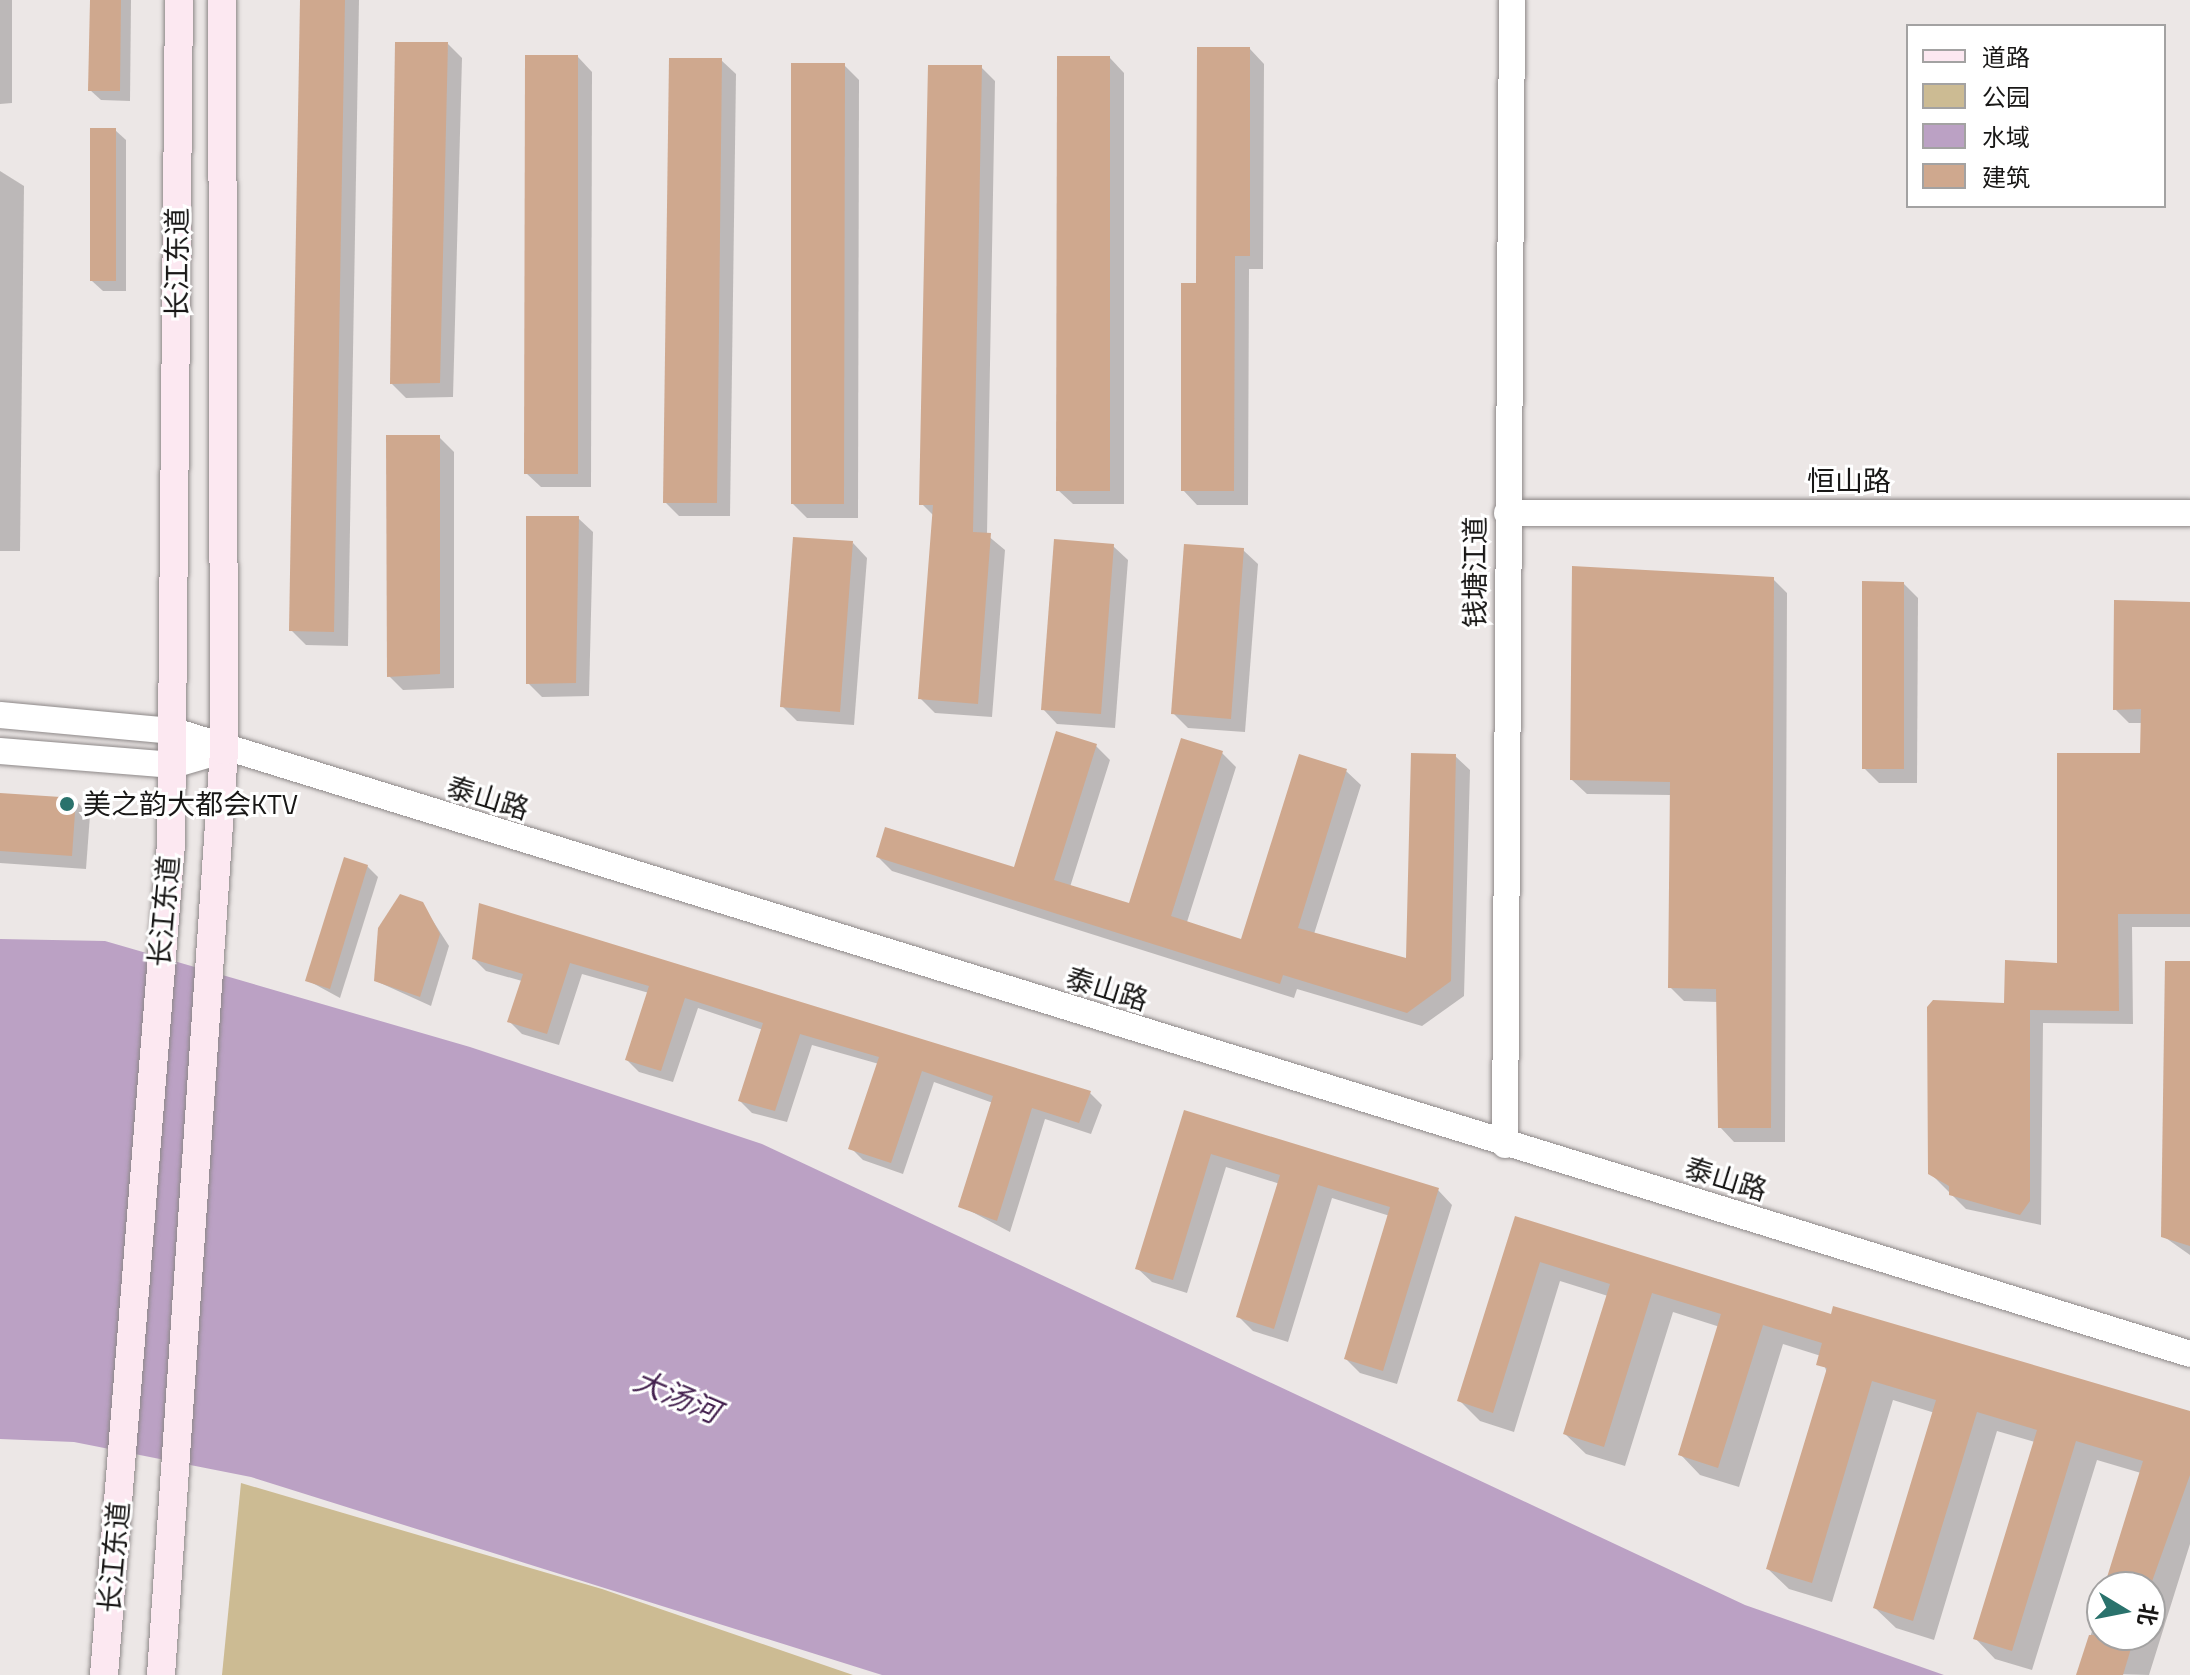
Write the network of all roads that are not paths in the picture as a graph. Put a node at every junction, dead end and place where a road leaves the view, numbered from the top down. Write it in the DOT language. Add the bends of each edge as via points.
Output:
graph roads {
  1 [pos="179,0"];
  2 [pos="222,0"];
  3 [pos="1512,0"];
  4 [pos="1507,513"];
  5 [pos="2190,513"];
  6 [pos="0,715"];
  7 [pos="174,731"];
  8 [pos="224,750"];
  9 [pos="0,751"];
  10 [pos="173,765"];
  11 [pos="1505,1145"];
  12 [pos="2190,1354"];
  13 [pos="104,1675"];
  14 [pos="161,1675"];
  1 -- 7 [label="main road, 长江东道"];
  2 -- 8 [label="main road, 长江东道"];
  3 -- 4 [label="street, 钱塘江道"];
  4 -- 5 [label="street, 恒山路"];
  4 -- 11 [label="street, 钱塘江道"];
  6 -- 7 [label="street, 泰山路"];
  7 -- 8 [label="street, 泰山路"];
  7 -- 10 [label="main road, 长江东道"];
  8 -- 10 [label="street"];
  8 -- 11 [label="street, 泰山路"];
  8 -- 14 [label="main road, 长江东道"];
  9 -- 10 [label="street"];
  10 -- 13 [label="main road, 长江东道"];
  11 -- 12 [label="street, 泰山路"];
}
